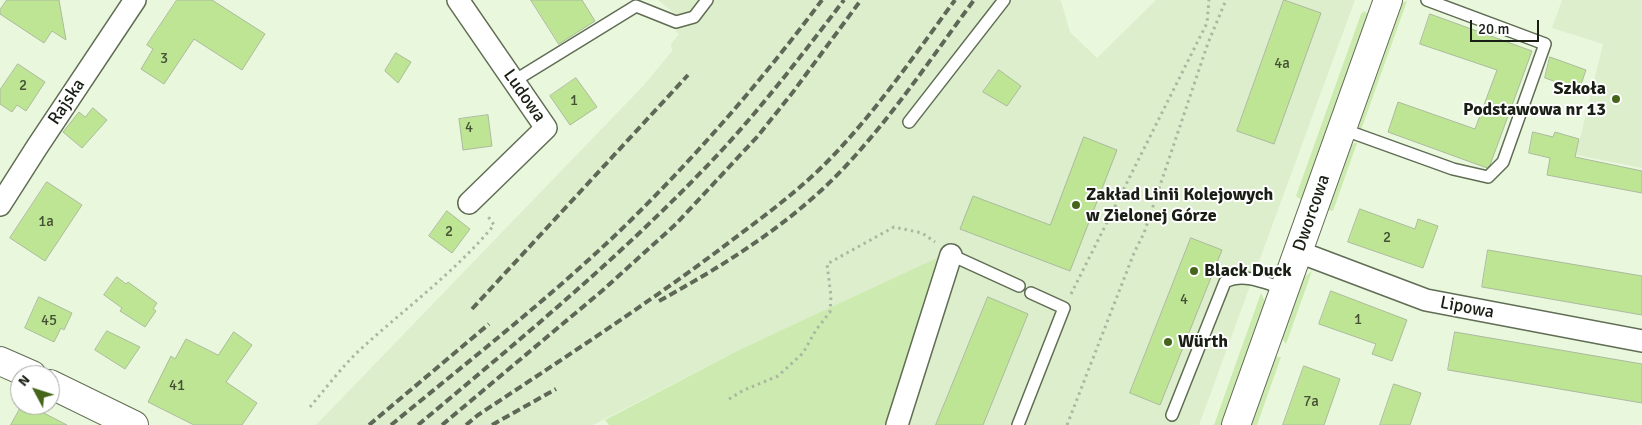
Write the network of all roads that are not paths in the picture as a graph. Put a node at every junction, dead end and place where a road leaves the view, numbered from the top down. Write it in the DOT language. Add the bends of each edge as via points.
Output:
graph roads {
  1 [pos="135,0"];
  2 [pos="458,0"];
  3 [pos="707,0"];
  4 [pos="1004,0"];
  5 [pos="1388,0"];
  6 [pos="1426,0"];
  7 [pos="633,3"];
  8 [pos="514,81"];
  9 [pos="909,122"];
  10 [pos="1342,129"];
  11 [pos="472,200"];
  12 [pos="0,205"];
  13 [pos="1299,252"];
  14 [pos="952,255"];
  15 [pos="1019,286"];
  16 [pos="1285,290"];
  17 [pos="1031,292"];
  18 [pos="1642,342"];
  19 [pos="60,389"];
  20 [pos="1172,415"];
  21 [pos="134,425"];
  22 [pos="897,425"];
  23 [pos="1018,425"];
  24 [pos="1236,425"];
  1 -- 12 [label="street, Rajska"];
  2 -- 8 [label="street, Ludowa"];
  3 -- 7 [label="lane" via="694,17 676,22"];
  4 -- 9 [label="lane"];
  5 -- 10 [label="street, Dworcowa"];
  6 -- 10 [label="lane" via="1545,44 1503,162 1488,177 1453,169"];
  7 -- 8 [label="lane"];
  8 -- 11 [label="street, Ludowa" via="546,128"];
  10 -- 13 [label="street, Dworcowa"];
  13 -- 16 [label="street, Dworcowa"];
  13 -- 18 [label="street, Lipowa" via="1426,300"];
  14 -- 15 [label="lane"];
  14 -- 22 [label="street"];
  16 -- 20 [label="lane" via="1243,277 1224,282"];
  16 -- 24 [label="street, Dworcowa"];
  17 -- 23 [label="lane" via="1064,308"];
  19 -- 21 [label="street"];
}
